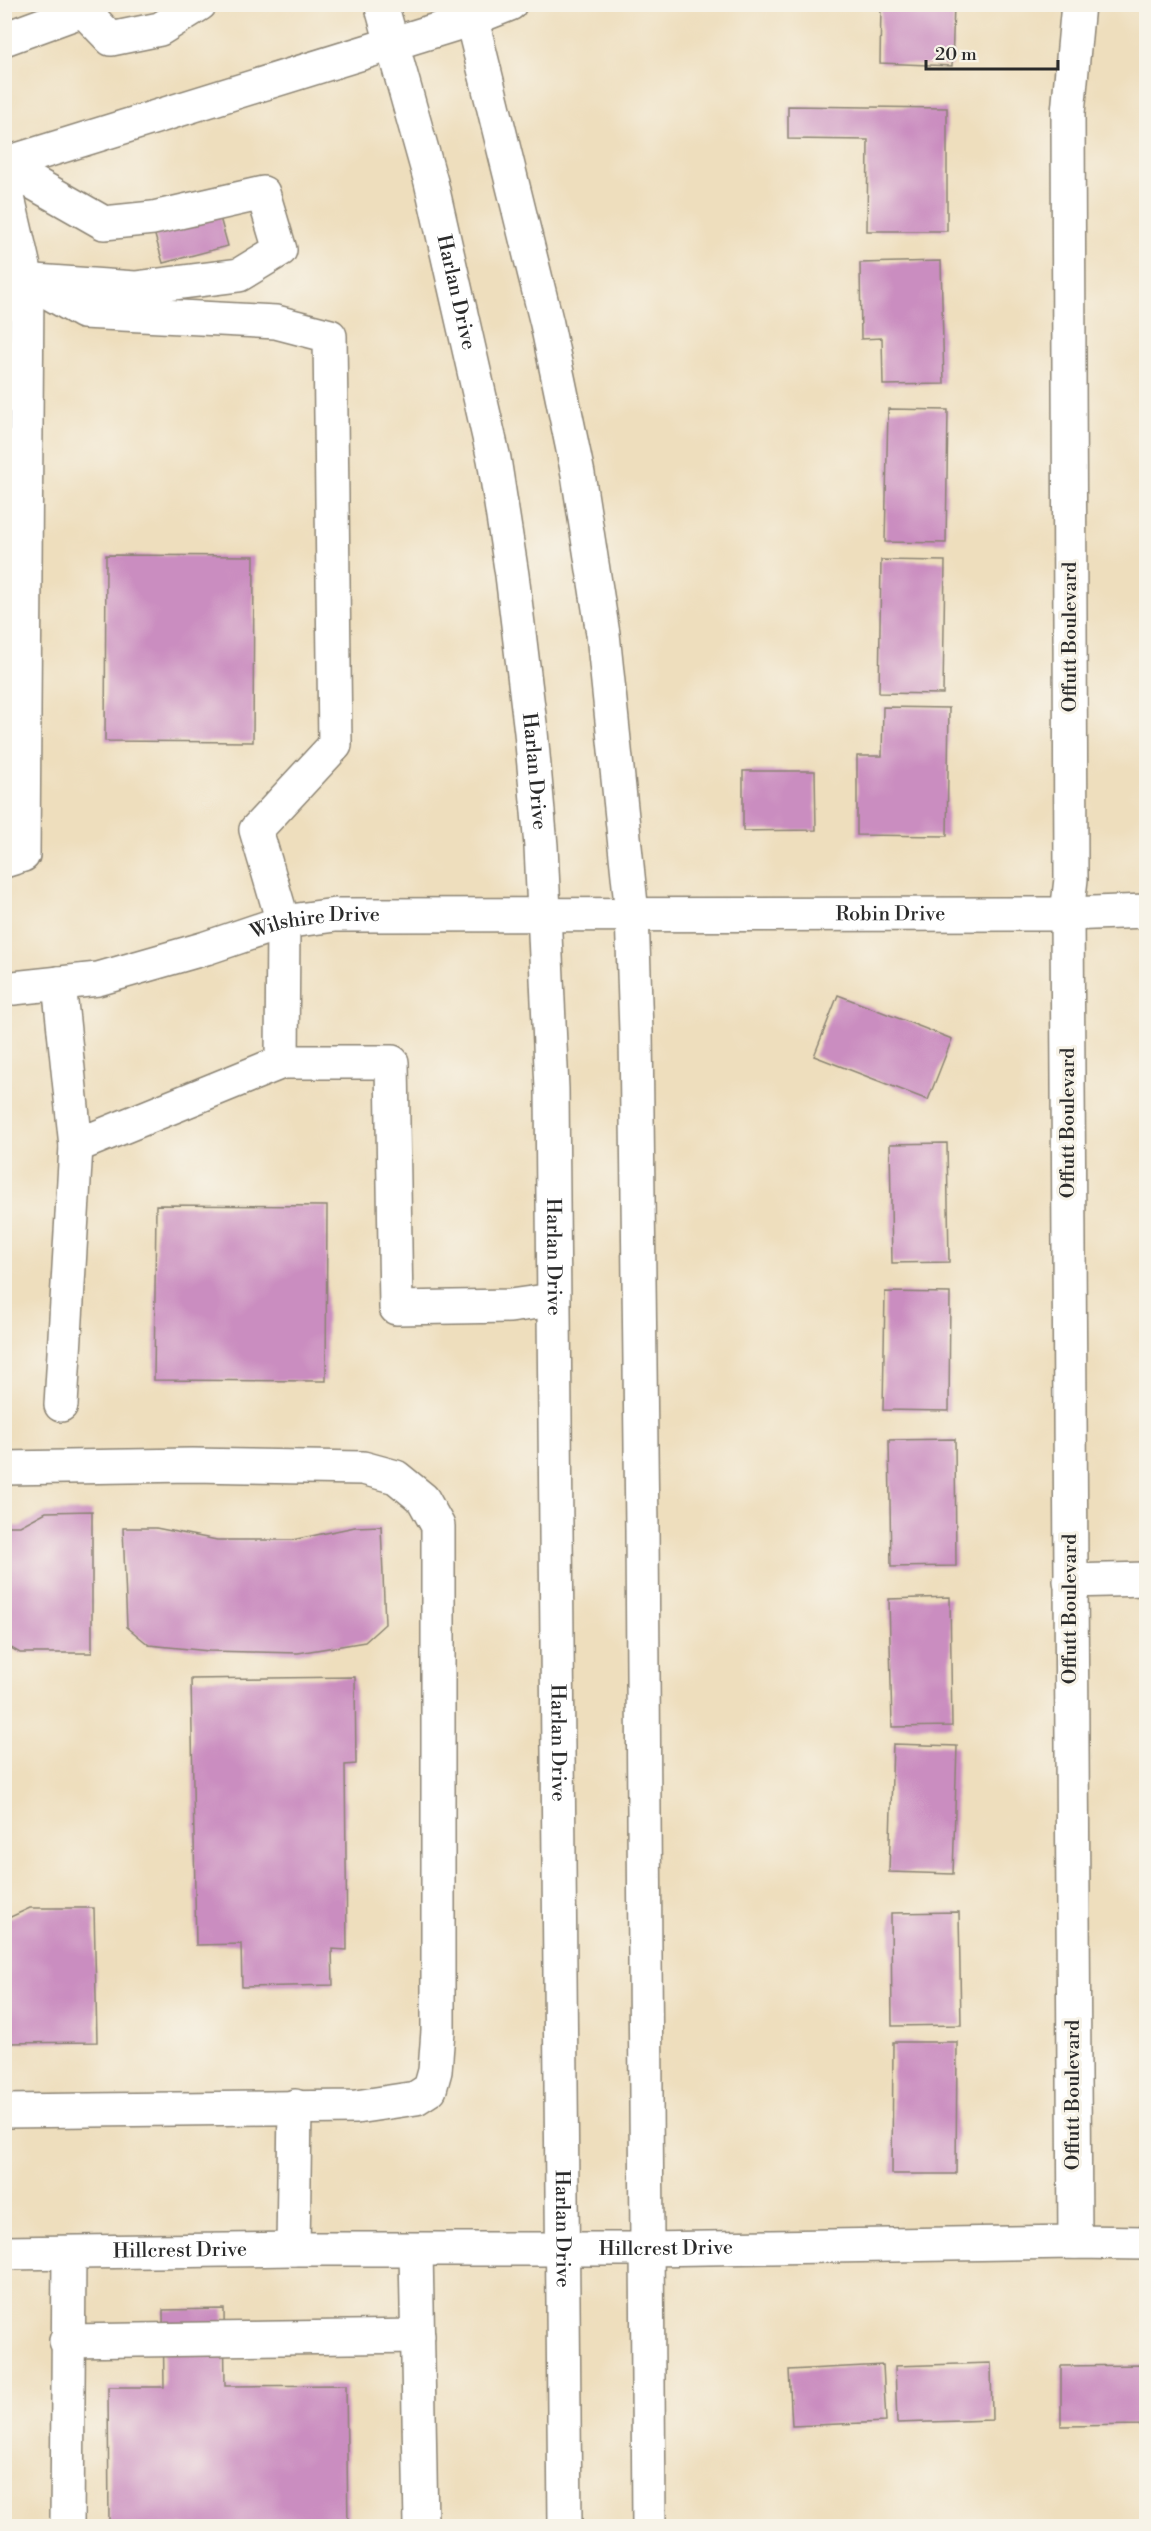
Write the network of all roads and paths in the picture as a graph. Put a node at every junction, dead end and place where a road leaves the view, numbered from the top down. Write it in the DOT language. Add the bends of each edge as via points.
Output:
graph roads {
  1 [pos="200,4"];
  2 [pos="381,4"];
  3 [pos="510,4"];
  4 [pos="1078,4"];
  5 [pos="470,12"];
  6 [pos="4,39"];
  7 [pos="392,44"];
  8 [pos="4,165"];
  9 [pos="4,180"];
  10 [pos="27,280"];
  11 [pos="4,861"];
  12 [pos="1146,911"];
  13 [pos="546,914"];
  14 [pos="632,914"];
  15 [pos="1067,914"];
  16 [pos="283,922"];
  17 [pos="59,983"];
  18 [pos="4,989"];
  19 [pos="282,1062"];
  20 [pos="76,1146"];
  21 [pos="553,1300"];
  22 [pos="61,1405"];
  23 [pos="4,1468"];
  24 [pos="1146,1579"];
  25 [pos="1070,1581"];
  26 [pos="295,2106"];
  27 [pos="4,2111"];
  28 [pos="1075,2242"];
  29 [pos="1146,2243"];
  30 [pos="292,2249"];
  31 [pos="564,2249"];
  32 [pos="647,2249"];
  33 [pos="416,2250"];
  34 [pos="4,2253"];
  35 [pos="69,2253"];
  36 [pos="418,2336"];
  37 [pos="66,2341"];
  38 [pos="67,2526"];
  39 [pos="420,2526"];
  40 [pos="565,2526"];
  41 [pos="649,2526"];
  1 -- 6 [label="main road" via="160,28 111,39 83,10"];
  2 -- 7 [label="main road, Harlan Drive"];
  3 -- 5 [label="main road"];
  4 -- 15 [label="main road, Offutt Boulevard" via="1068,113 1071,879"];
  5 -- 7 [label="main road"];
  5 -- 14 [label="main road" via="547,324 578,474 603,634"];
  7 -- 8 [label="main road"];
  7 -- 13 [label="main road, Harlan Drive" via="431,182 494,459 531,732"];
  8 -- 10 [label="main road" via="104,223 153,218 263,193 280,250 239,275 135,288"];
  9 -- 10 [label="main road"];
  10 -- 11 [label="main road" via="23,855"];
  10 -- 16 [label="main road" via="83,312 276,322 330,336 334,745 256,830"];
  12 -- 15 [label="main road, Robin Drive"];
  13 -- 14 [label="main road, Wilshire Drive"];
  13 -- 16 [label="main road, Wilshire Drive" via="335,915"];
  13 -- 21 [label="main road, Harlan Drive"];
  14 -- 15 [label="main road, Robin Drive"];
  14 -- 32 [label="main road" via="642,1518"];
  15 -- 25 [label="main road, Offutt Boulevard"];
  16 -- 17 [label="main road, Wilshire Drive" via="98,980"];
  16 -- 19 [label="main road"];
  17 -- 18 [label="main road, Wilshire Drive"];
  17 -- 20 [label="main road"];
  19 -- 20 [label="main road"];
  19 -- 21 [label="main road" via="392,1062 396,1308 510,1306"];
  20 -- 22 [label="main road"];
  21 -- 31 [label="main road, Harlan Drive"];
  23 -- 26 [label="main road" via="363,1468 396,1477 423,1499 438,1526 435,2071 430,2089 416,2098 356,2107"];
  24 -- 25 [label="main road"];
  25 -- 28 [label="main road, Offutt Boulevard"];
  26 -- 27 [label="main road"];
  26 -- 30 [label="main road"];
  28 -- 29 [label="main road, Hillcrest Drive"];
  28 -- 32 [label="main road, Hillcrest Drive"];
  30 -- 33 [label="main road, Hillcrest Drive"];
  30 -- 35 [label="main road, Hillcrest Drive"];
  31 -- 32 [label="main road, Hillcrest Drive"];
  31 -- 33 [label="main road, Hillcrest Drive"];
  31 -- 40 [label="main road, Harlan Drive"];
  32 -- 41 [label="main road"];
  33 -- 36 [label="main road"];
  34 -- 35 [label="main road, Hillcrest Drive"];
  35 -- 37 [label="main road"];
  36 -- 37 [label="main road"];
  36 -- 39 [label="main road"];
  37 -- 38 [label="main road"];
}
